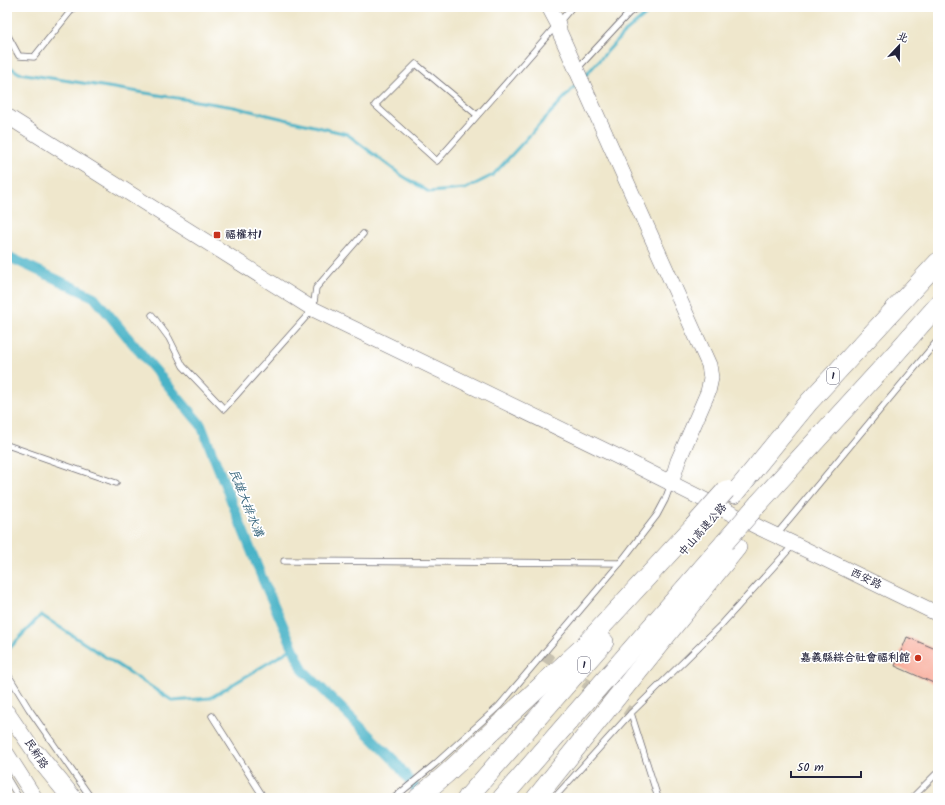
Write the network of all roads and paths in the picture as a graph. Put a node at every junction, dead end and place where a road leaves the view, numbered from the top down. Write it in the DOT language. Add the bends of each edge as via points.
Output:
graph roads {
  1 [pos="74,7"];
  2 [pos="549,7"];
  3 [pos="572,7"];
  4 [pos="638,7"];
  5 [pos="558,24"];
  6 [pos="7,34"];
  7 [pos="580,76"];
  8 [pos="477,115"];
  9 [pos="7,116"];
  10 [pos="363,234"];
  11 [pos="938,262"];
  12 [pos="938,305"];
  13 [pos="313,309"];
  14 [pos="152,315"];
  15 [pos="938,340"];
  16 [pos="7,444"];
  17 [pos="116,483"];
  18 [pos="671,484"];
  19 [pos="698,529"];
  20 [pos="775,535"];
  21 [pos="731,544"];
  22 [pos="794,544"];
  23 [pos="284,561"];
  24 [pos="620,563"];
  25 [pos="938,614"];
  26 [pos="7,673"];
  27 [pos="7,712"];
  28 [pos="631,713"];
  29 [pos="212,716"];
  30 [pos="7,754"];
  31 [pos="37,756"];
  32 [pos="441,769"];
  33 [pos="938,772"];
  34 [pos="7,778"];
  35 [pos="19,798"];
  36 [pos="35,798"];
  37 [pos="64,798"];
  38 [pos="72,798"];
  39 [pos="90,798"];
  40 [pos="264,798"];
  41 [pos="394,798"];
  42 [pos="418,798"];
  43 [pos="467,798"];
  44 [pos="502,798"];
  45 [pos="536,798"];
  46 [pos="554,798"];
  47 [pos="658,798"];
  48 [pos="912,798"];
  1 -- 6 [label="lane" via="34,57 18,56"];
  2 -- 5 [label="street"];
  3 -- 5 [label="lane"];
  4 -- 7 [label="lane" via="628,13"];
  5 -- 7 [label="street"];
  5 -- 8 [label="lane"];
  7 -- 18 [label="street" via="709,365 711,378 708,392"];
  8 -- 8 [label="lane" via="416,64 375,105 437,161"];
  9 -- 13 [label="street, 西安路"];
  10 -- 13 [label="lane" via="316,288"];
  11 -- 19 [label="highway, 中山高速公路 / 1" via="809,402"];
  12 -- 21 [label="highway" via="837,417 826,440"];
  13 -- 14 [label="lane" via="224,409 183,366 169,338"];
  13 -- 18 [label="street, 西安路"];
  15 -- 20 [label="lane"];
  16 -- 17 [label="lane"];
  18 -- 20 [label="street, 西安路"];
  18 -- 24 [label="lane" via="657,515"];
  19 -- 32 [label="highway" via="583,647"];
  19 -- 43 [label="highway, 中山高速公路 / 1"];
  20 -- 22 [label="street, 西安路"];
  21 -- 44 [label="highway, 1"];
  21 -- 45 [label="highway"];
  22 -- 25 [label="street, 西安路"];
  22 -- 28 [label="lane" via="722,624"];
  23 -- 24 [label="lane"];
  24 -- 32 [label="lane" via="499,706"];
  26 -- 39 [label="lane"];
  27 -- 31 [label="street, 民新路"];
  28 -- 46 [label="lane"];
  28 -- 47 [label="lane"];
  29 -- 40 [label="lane"];
  30 -- 36 [label="street"];
  31 -- 37 [label="street, 民新路"];
  31 -- 38 [label="highway"];
  32 -- 41 [label="lane"];
  32 -- 42 [label="highway"];
  33 -- 48 [label="lane"];
  34 -- 35 [label="lane"];
}
